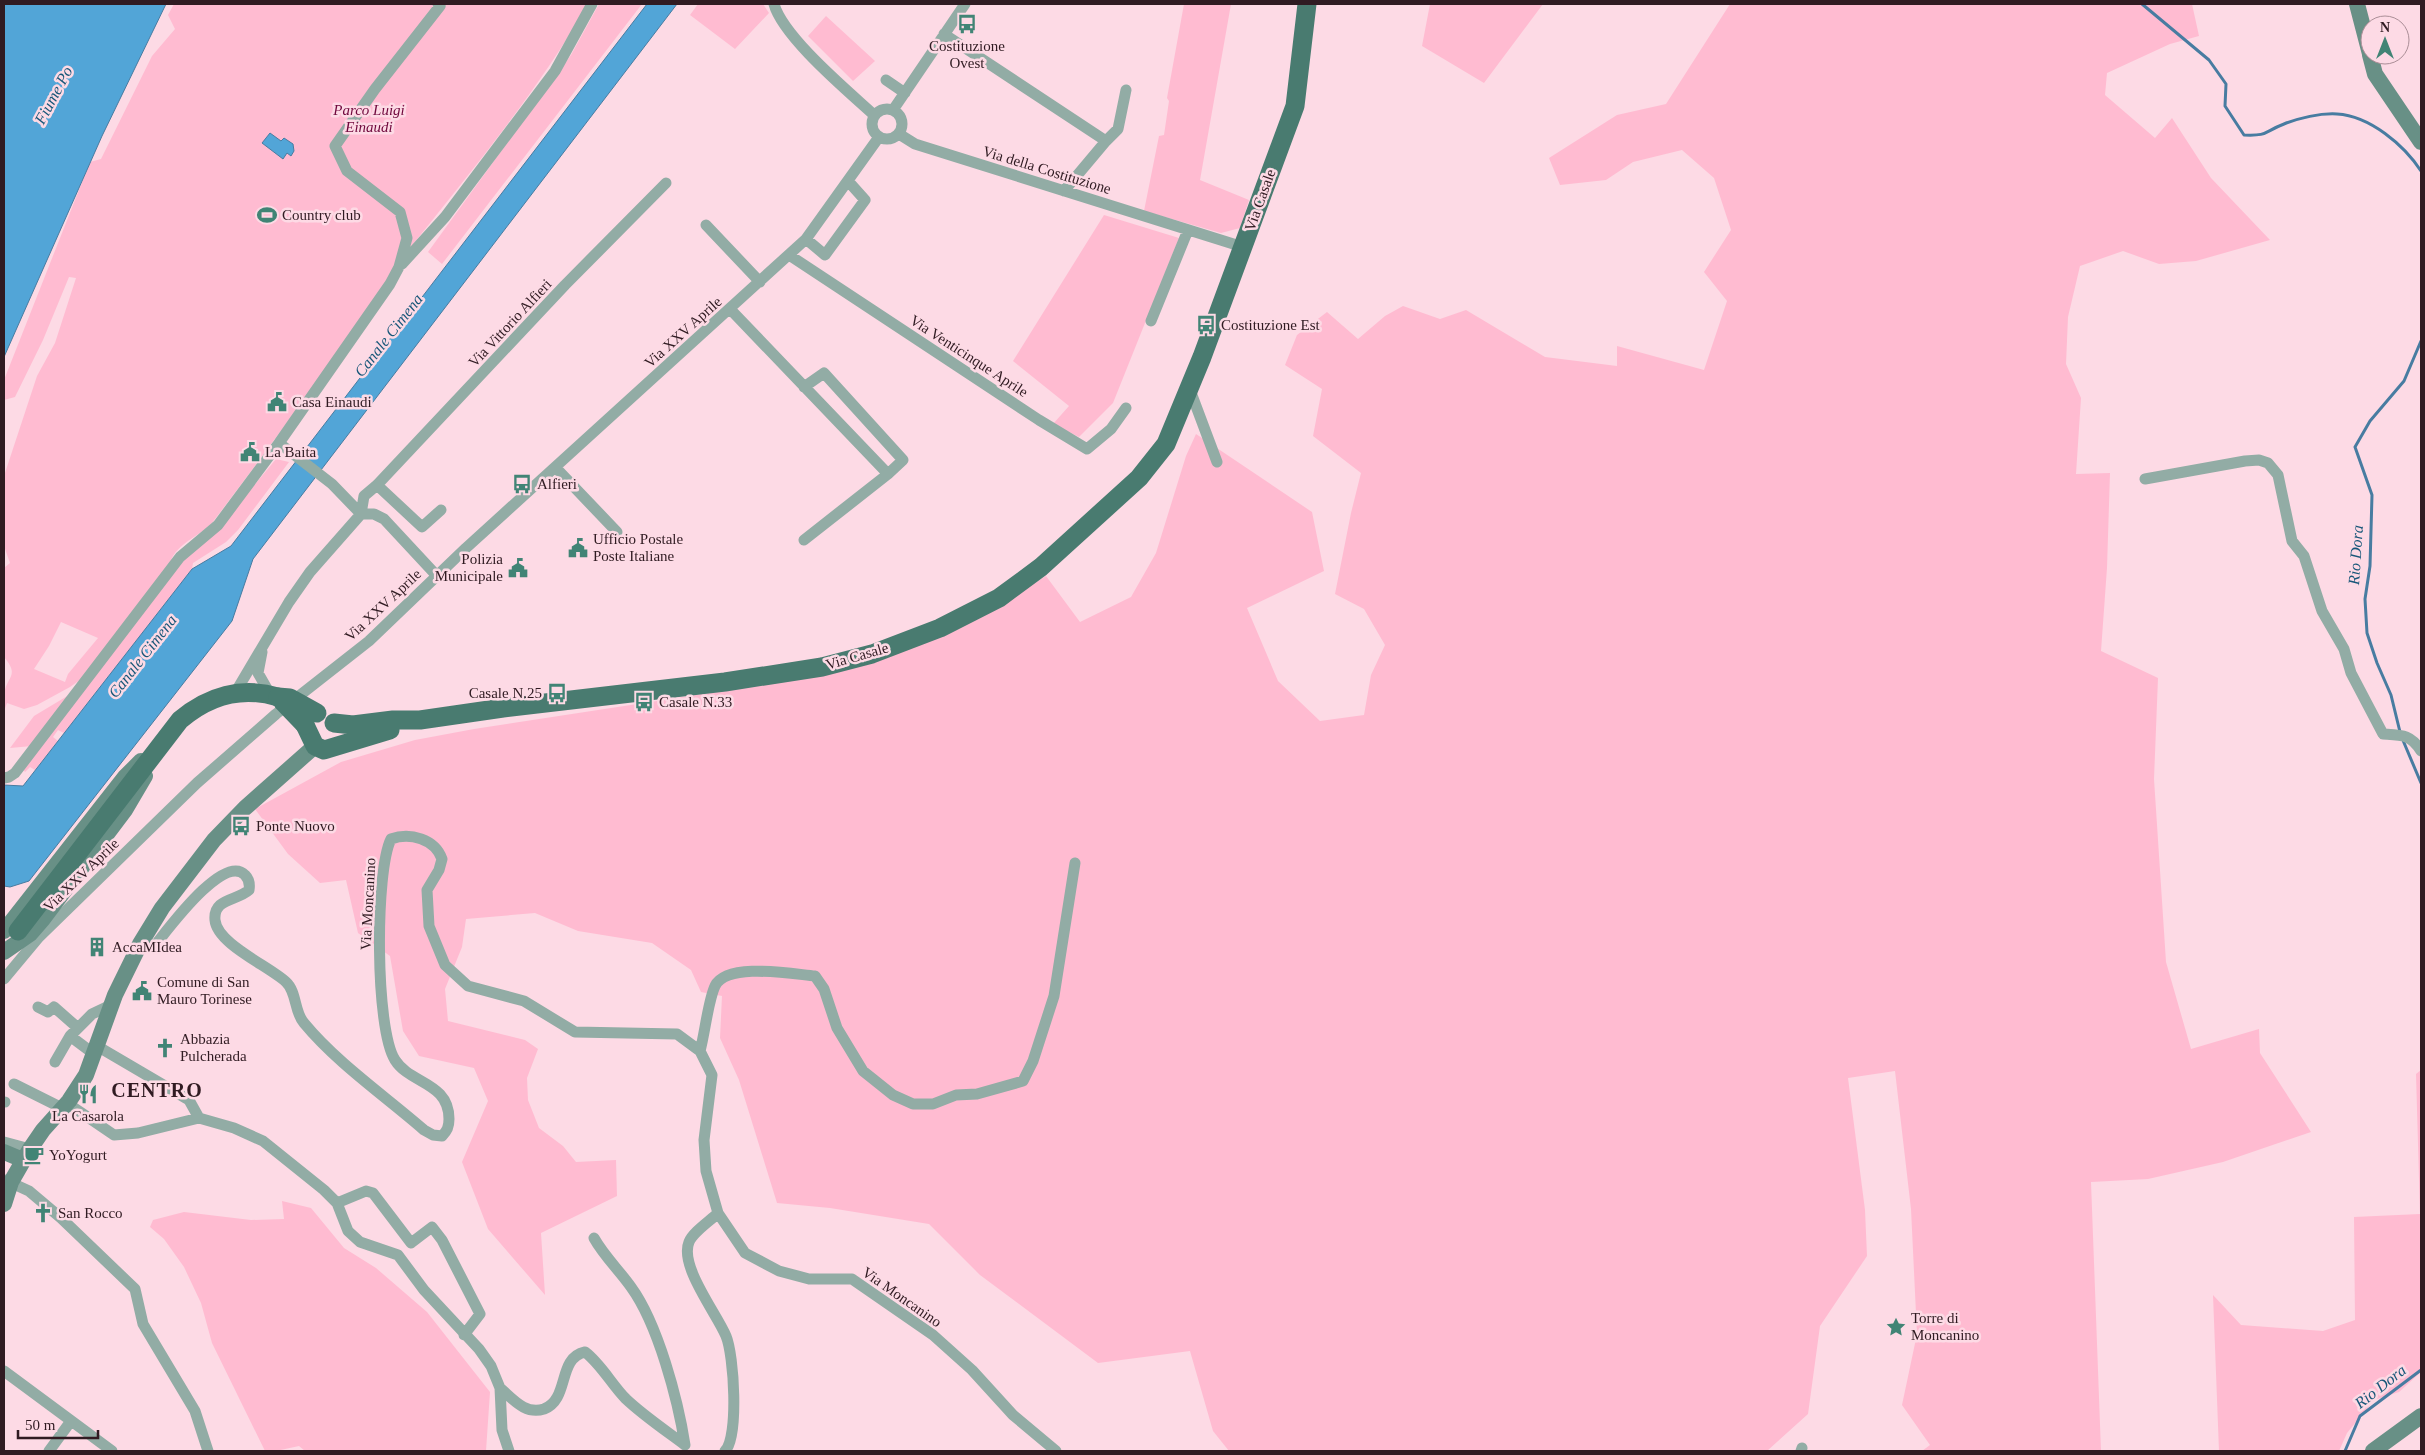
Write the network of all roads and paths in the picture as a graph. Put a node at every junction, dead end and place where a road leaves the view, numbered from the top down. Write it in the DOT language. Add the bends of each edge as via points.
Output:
graph roads {
  1 [pos="438,4"];
  2 [pos="592,4"];
  3 [pos="774,4"];
  4 [pos="965,4"];
  5 [pos="1307,4"];
  6 [pos="944,34"];
  7 [pos="2373,65"];
  8 [pos="886,80"];
  9 [pos="1126,90"];
  10 [pos="905,93"];
  11 [pos="893,110"];
  12 [pos="874,116"];
  13 [pos="899,134"];
  14 [pos="879,137"];
  15 [pos="1106,141"];
  16 [pos="2421,142"];
  17 [pos="848,181"];
  18 [pos="666,183"];
  19 [pos="1064,191"];
  20 [pos="706,225"];
  21 [pos="1188,230"];
  22 [pos="806,239"];
  23 [pos="1243,247"];
  24 [pos="789,255"];
  25 [pos="399,267"];
  26 [pos="760,282"];
  27 [pos="730,309"];
  28 [pos="1151,321"];
  29 [pos="804,387"];
  30 [pos="1190,390"];
  31 [pos="1126,408"];
  32 [pos="863,415"];
  33 [pos="846,430"];
  34 [pos="279,443"];
  35 [pos="1217,462"];
  36 [pos="556,468"];
  37 [pos="888,474"];
  38 [pos="2145,479"];
  39 [pos="378,485"];
  40 [pos="441,510"];
  41 [pos="361,514"];
  42 [pos="617,532"];
  43 [pos="804,540"];
  44 [pos="437,576"];
  45 [pos="264,645"];
  46 [pos="235,693"];
  47 [pos="274,696"];
  48 [pos="420,720"];
  49 [pos="319,728"];
  50 [pos="2421,751"];
  51 [pos="4,778"];
  52 [pos="1075,863"];
  53 [pos="18,932"];
  54 [pos="140,944"];
  55 [pos="4,952"];
  56 [pos="4,979"];
  57 [pos="111,1005"];
  58 [pos="38,1007"];
  59 [pos="74,1032"];
  60 [pos="96,1050"];
  61 [pos="700,1050"];
  62 [pos="55,1062"];
  63 [pos="14,1084"];
  64 [pos="64,1106"];
  65 [pos="199,1118"];
  66 [pos="4,1142"];
  67 [pos="4,1152"];
  68 [pos="27,1155"];
  69 [pos="8,1181"];
  70 [pos="337,1203"];
  71 [pos="4,1204"];
  72 [pos="718,1212"];
  73 [pos="594,1238"];
  74 [pos="464,1335"];
  75 [pos="4,1371"];
  76 [pos="500,1388"];
  77 [pos="2421,1416"];
  78 [pos="71,1421"];
  79 [pos="689,1448"];
  80 [pos="49,1451"];
  81 [pos="112,1451"];
  82 [pos="208,1451"];
  83 [pos="509,1451"];
  84 [pos="725,1451"];
  85 [pos="1056,1451"];
  86 [pos="2374,1451"];
  1 -- 25 [label="street" via="440,6 335,146 347,171 400,212 407,238"];
  2 -- 25 [label="street" via="555,71 445,217"];
  3 -- 12 [label="street" via="777,16 806,49"];
  4 -- 6 [label="street"];
  5 -- 23 [label="main road, Via Casale" via="1295,106"];
  6 -- 10 [label="street"];
  6 -- 15 [label="street"];
  7 -- 16 [label="street" via="2375,74"];
  8 -- 10 [label="street"];
  9 -- 15 [label="street" via="1127,110 1118,129"];
  10 -- 11 [label="street"];
  11 -- 12 [label="street" via="885,109"];
  11 -- 13 [label="street" via="902,121"];
  12 -- 14 [label="street" via="872,129"];
  13 -- 14 [label="street" via="887,140"];
  13 -- 19 [label="street, Via della Costituzione" via="915,144"];
  14 -- 17 [label="street, Via XXV Aprile"];
  15 -- 19 [label="street"];
  17 -- 22 [label="street, Via XXV Aprile"];
  17 -- 22 [label="street" via="865,200 825,255"];
  18 -- 39 [label="street, Via Vittorio Alfieri" via="566,284"];
  19 -- 21 [label="street, Via della Costituzione"];
  20 -- 26 [label="street"];
  21 -- 23 [label="street, Via della Costituzione"];
  21 -- 28 [label="street"];
  22 -- 24 [label="street, Via XXV Aprile"];
  23 -- 30 [label="main road, Via Casale"];
  24 -- 26 [label="street, Via XXV Aprile"];
  24 -- 31 [label="street, Via Venticinque Aprile" via="1087,449 1111,428"];
  25 -- 34 [label="street"];
  26 -- 27 [label="street, Via XXV Aprile"];
  27 -- 29 [label="street"];
  27 -- 36 [label="street, Via XXV Aprile"];
  29 -- 32 [label="street" via="824,374"];
  29 -- 33 [label="street"];
  30 -- 35 [label="street"];
  30 -- 48 [label="main road, Via Casale" via="1166,444 1139,478 1041,567 999,598 940,628 872,654 822,667"];
  32 -- 33 [label="street"];
  32 -- 37 [label="street" via="903,460"];
  33 -- 37 [label="street"];
  34 -- 41 [label="street" via="324,478"];
  34 -- 51 [label="street" via="218,525 180,557 15,773"];
  36 -- 42 [label="street"];
  36 -- 44 [label="street, Via XXV Aprile"];
  37 -- 43 [label="street"];
  38 -- 50 [label="street" via="2245,461 2268,463 2278,475 2292,541 2304,556 2322,611 2344,649 2351,673 2383,734 2414,740"];
  39 -- 40 [label="street" via="422,527"];
  39 -- 41 [label="street, Via Vittorio Alfieri" via="364,496"];
  41 -- 44 [label="street" via="374,514 384,519"];
  41 -- 45 [label="street, Via Vittorio Alfieri" via="310,572 288,602"];
  44 -- 56 [label="street, Via XXV Aprile" via="369,641 276,714 196,783 39,936"];
  45 -- 46 [label="street, Via Vittorio Alfieri"];
  45 -- 47 [label="street, Via Vittorio Alfieri" via="258,673"];
  46 -- 47 [label="main road"];
  46 -- 53 [label="main road" via="212,699 189,712 161,743"];
  47 -- 49 [label="main road, bridge"];
  48 -- 49 [label="main road"];
  48 -- 49 [label="main road" via="337,745 340,731"];
  49 -- 54 [label="street" via="214,840 162,908"];
  52 -- 61 [label="street" via="1054,996 1033,1061 1023,1081 977,1094 956,1095 933,1104 913,1104 893,1095 863,1071 837,1028 824,989 815,976 735,972 722,977 715,986"];
  53 -- 55 [label="street"];
  54 -- 57 [label="street"];
  54 -- 61 [label="street, Via Moncanino" via="148,948 156,944 211,881 224,872 236,870 244,873 248,890 226,900 216,910 215,922 222,935 286,982 302,1021 324,1044 424,1130 442,1136 449,1124 447,1107 427,1082 408,1072 395,1060 384,1031 381,1005 385,856 392,839 410,835 440,852 441,864 427,890 429,926 445,965 468,986 524,1002 575,1032 676,1034"];
  57 -- 59 [label="street" via="92,1014"];
  57 -- 60 [label="street"];
  58 -- 59 [label="street" via="48,1012 54,1008"];
  59 -- 60 [label="street"];
  59 -- 62 [label="street"];
  60 -- 64 [label="street" via="86,1074"];
  60 -- 65 [label="street" via="189,1100"];
  61 -- 72 [label="street, Via Moncanino" via="712,1075 704,1140 706,1171"];
  63 -- 64 [label="street"];
  64 -- 65 [label="street" via="114,1135 138,1134"];
  64 -- 68 [label="street"];
  65 -- 70 [label="street" via="263,1141"];
  66 -- 68 [label="street"];
  67 -- 68 [label="street"];
  68 -- 69 [label="street"];
  69 -- 71 [label="street"];
  69 -- 82 [label="street" via="29,1191 61,1218 135,1289 142,1324 195,1411"];
  70 -- 74 [label="street" via="348,1230 360,1242 398,1255"];
  70 -- 74 [label="street" via="366,1191 373,1194 412,1243 432,1227 480,1314"];
  72 -- 84 [label="street" via="689,1241 687,1254 694,1275 726,1336 731,1360 733,1421 729,1447"];
  72 -- 85 [label="street, Via Moncanino" via="745,1253 778,1271 809,1278 852,1278 933,1335 972,1370 1013,1415"];
  73 -- 79 [label="street" via="631,1287 645,1314 679,1406"];
  74 -- 76 [label="street" via="491,1366"];
  75 -- 78 [label="street"];
  76 -- 79 [label="street" via="520,1406 531,1411 551,1406 560,1395 570,1360 585,1352 646,1417"];
  76 -- 83 [label="street" via="502,1430"];
  77 -- 86 [label="street"];
  78 -- 80 [label="street"];
  78 -- 81 [label="street"];
}
